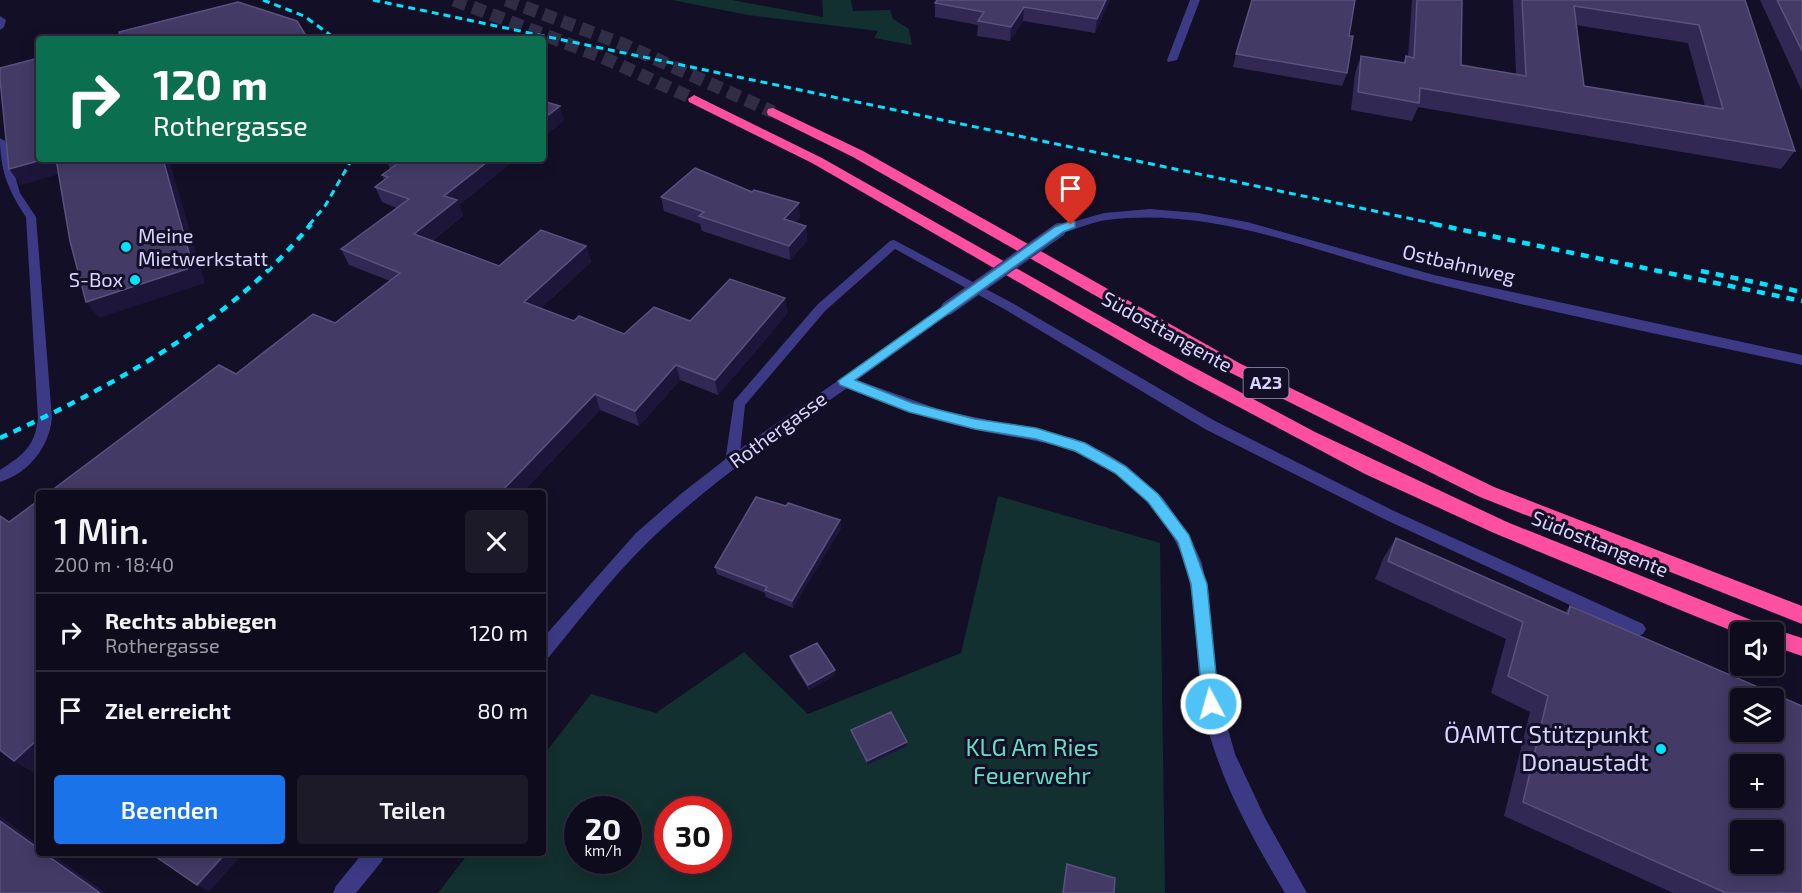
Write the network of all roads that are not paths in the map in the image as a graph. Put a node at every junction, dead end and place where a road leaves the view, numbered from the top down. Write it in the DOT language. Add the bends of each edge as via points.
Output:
graph roads {
  1 [pos="1195,0"];
  2 [pos="0,19"];
  3 [pos="0,27"];
  4 [pos="1172,60"];
  5 [pos="694,99"];
  6 [pos="773,112"];
  7 [pos="0,141"];
  8 [pos="1107,214"];
  9 [pos="1802,360"];
  10 [pos="845,381"];
  11 [pos="732,462"];
  12 [pos="0,477"];
  13 [pos="1802,615"];
  14 [pos="1732,622"];
  15 [pos="1638,629"];
  16 [pos="1784,641"];
  17 [pos="546,647"];
  18 [pos="1802,647"];
  19 [pos="373,856"];
  20 [pos="343,893"];
  21 [pos="1297,893"];
  1 -- 4 [label="street"];
  2 -- 3 [label="lane"];
  5 -- 14 [label="highway, Südosttangente / A23" via="830,168 1248,405 1375,471 1507,532"];
  6 -- 13 [label="highway, Südosttangente / A23" via="858,154 1235,368 1487,492"];
  7 -- 12 [label="lane" via="15,193 31,217 45,418 44,436 32,455"];
  8 -- 9 [label="street, Ostbahnweg" via="1185,215 1231,224 1411,273"];
  8 -- 10 [label="street, Rothergasse, bridge" via="1059,230"];
  10 -- 11 [label="street, Rothergasse"];
  10 -- 21 [label="street" via="909,407 1080,447 1120,470 1159,504 1184,539 1199,584 1211,704 1229,765 1259,830"];
  11 -- 15 [label="lane" via="739,404 821,308 894,244 1210,425 1389,515"];
  11 -- 17 [label="street, Rothergasse" via="642,538"];
  16 -- 18 [label="highway"];
  19 -- 20 [label="street"];
}
